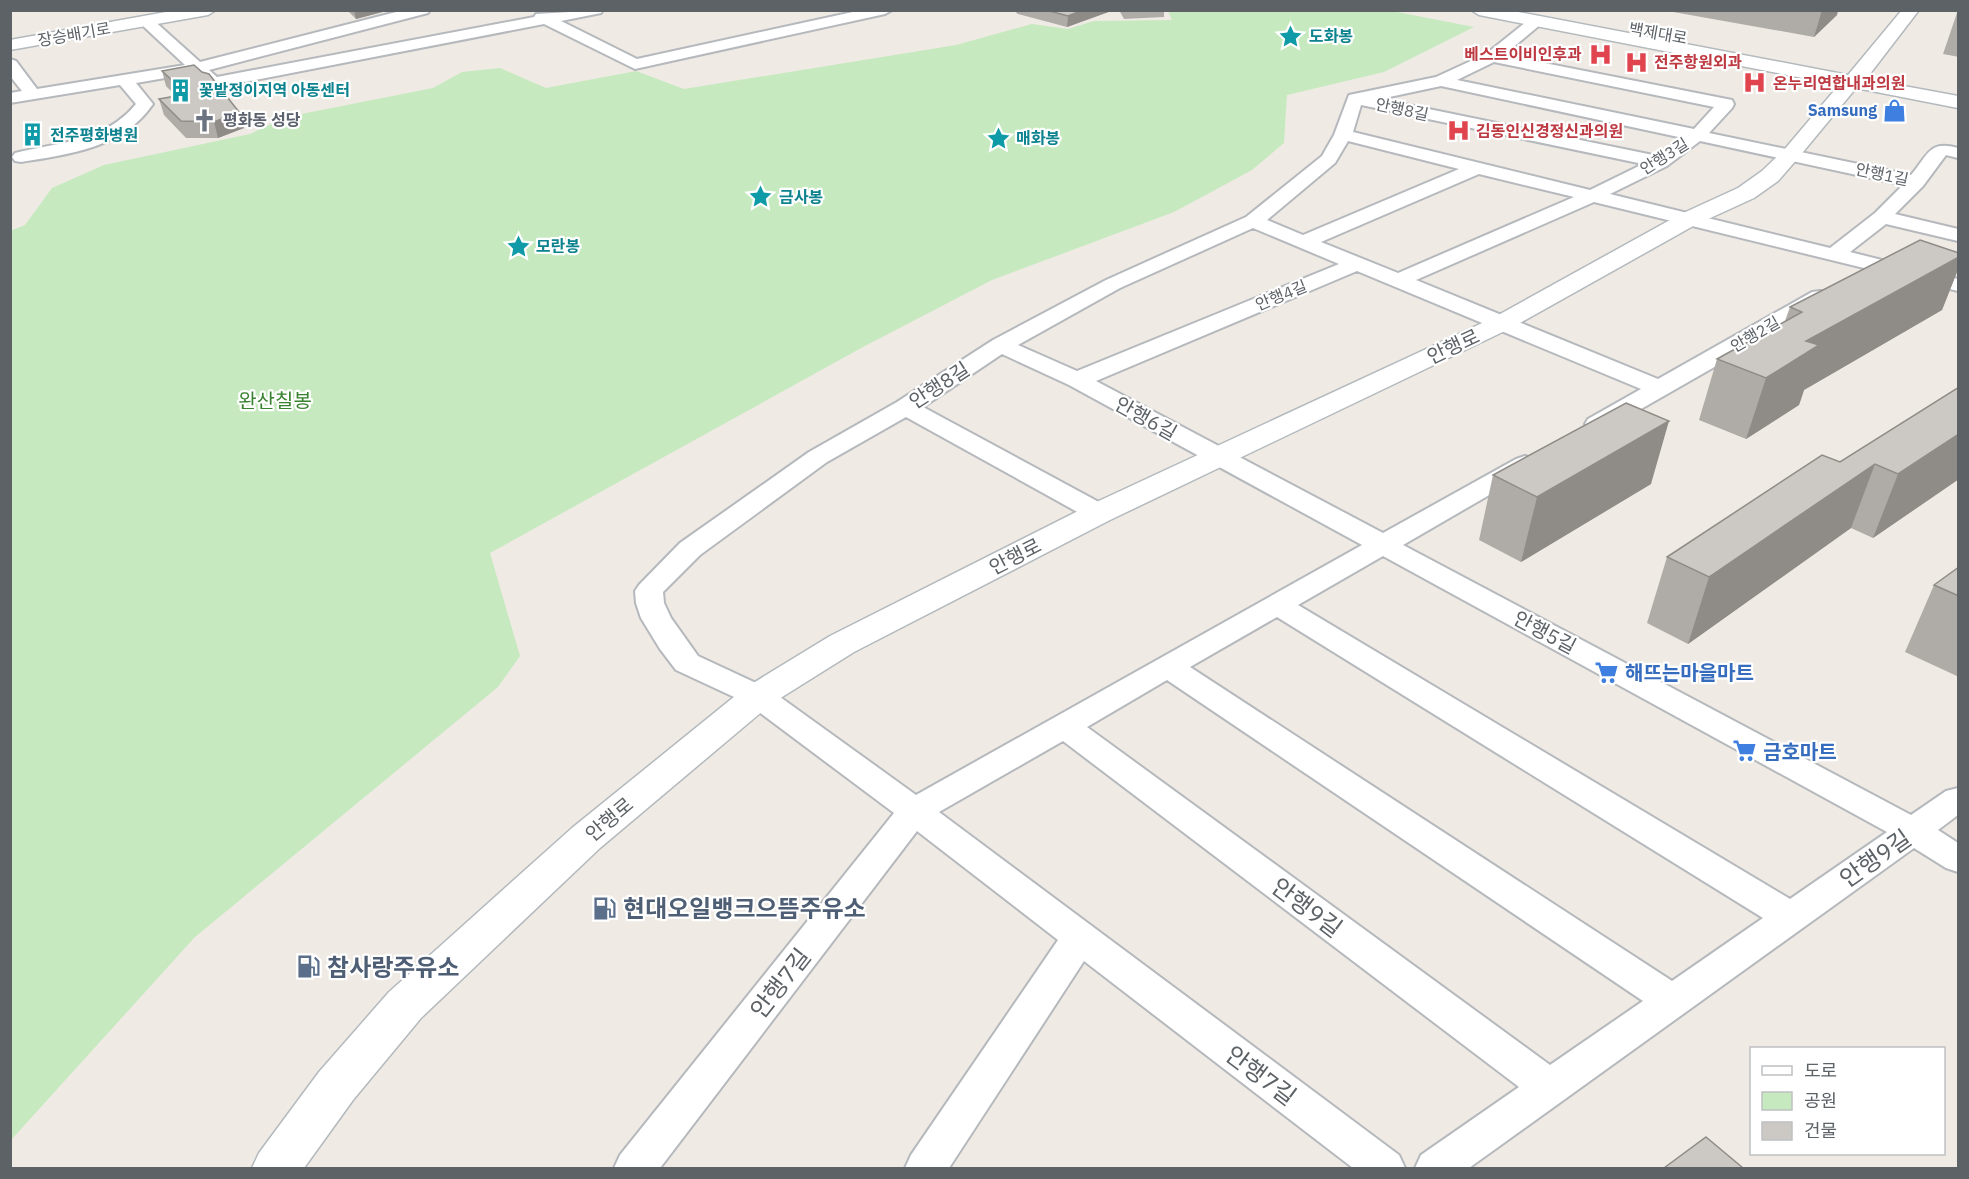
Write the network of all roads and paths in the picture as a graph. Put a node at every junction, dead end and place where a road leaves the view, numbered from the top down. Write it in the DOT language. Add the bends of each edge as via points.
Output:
graph roads {
  1 [pos="166,10"];
  2 [pos="208,10"];
  3 [pos="423,10"];
  4 [pos="528,10"];
  5 [pos="596,10"];
  6 [pos="885,10"];
  7 [pos="1479,10"];
  8 [pos="1911,10"];
  9 [pos="1535,16"];
  10 [pos="547,20"];
  11 [pos="146,21"];
  12 [pos="10,36"];
  13 [pos="10,45"];
  14 [pos="1492,57"];
  15 [pos="10,64"];
  16 [pos="196,68"];
  17 [pos="1857,76"];
  18 [pos="124,79"];
  19 [pos="1442,81"];
  20 [pos="1959,89"];
  21 [pos="32,94"];
  22 [pos="10,98"];
  23 [pos="1355,99"];
  24 [pos="1959,102"];
  25 [pos="1343,135"];
  26 [pos="1698,135"];
  27 [pos="1959,153"];
  28 [pos="1791,154"];
  29 [pos="21,157"];
  30 [pos="1661,162"];
  31 [pos="1479,167"];
  32 [pos="1916,182"];
  33 [pos="1592,196"];
  34 [pos="1882,217"];
  35 [pos="1687,220"];
  36 [pos="1253,221"];
  37 [pos="1959,235"];
  38 [pos="1303,242"];
  39 [pos="1834,255"];
  40 [pos="1357,264"];
  41 [pos="1876,265"];
  42 [pos="1397,280"];
  43 [pos="1959,285"];
  44 [pos="1502,323"];
  45 [pos="1205,327"];
  46 [pos="1001,345"];
  47 [pos="1077,380"];
  48 [pos="1659,388"];
  49 [pos="906,407"];
  50 [pos="1216,456"];
  51 [pos="1099,513"];
  52 [pos="1383,545"];
  53 [pos="1278,605"];
  54 [pos="1168,667"];
  55 [pos="758,696"];
  56 [pos="1064,726"];
  57 [pos="1959,799"];
  58 [pos="915,811"];
  59 [pos="1913,831"];
  60 [pos="1959,859"];
  61 [pos="1791,917"];
  62 [pos="1080,937"];
  63 [pos="1673,1001"];
  64 [pos="1550,1088"];
  65 [pos="640,1162"];
  66 [pos="276,1168"];
  67 [pos="926,1168"];
  68 [pos="1384,1168"];
  69 [pos="1436,1168"];
  1 -- 12 [label="street, 장승배기로"];
  2 -- 11 [label="street, 장승배기로"];
  3 -- 16 [label="street"];
  4 -- 10 [label="street"];
  5 -- 10 [label="street"];
  6 -- 10 [label="street" via="636,64"];
  7 -- 9 [label="street, 백제대로"];
  8 -- 17 [label="street, 안행로"];
  9 -- 14 [label="street, 안행8길"];
  9 -- 17 [label="street, 백제대로"];
  10 -- 16 [label="street" via="214,83"];
  11 -- 13 [label="street, 장승배기로"];
  11 -- 16 [label="street"];
  14 -- 19 [label="street, 안행8길"];
  14 -- 26 [label="street, 안행3길" via="1726,104"];
  15 -- 21 [label="street"];
  16 -- 18 [label="street"];
  17 -- 20 [label="street, 백제대로"];
  17 -- 24 [label="street, 백제대로"];
  17 -- 28 [label="street, 안행로"];
  18 -- 21 [label="street"];
  18 -- 29 [label="street" via="145,104 127,125 90,143"];
  19 -- 23 [label="street, 안행8길"];
  19 -- 26 [label="street, 안행8길"];
  21 -- 22 [label="street"];
  23 -- 25 [label="street, 안행8길"];
  23 -- 30 [label="street, 안행8길"];
  25 -- 31 [label="street"];
  25 -- 36 [label="street, 안행8길" via="1329,159"];
  26 -- 28 [label="street, 안행8길"];
  26 -- 30 [label="street, 안행3길"];
  27 -- 32 [label="street, 안행1길" via="1942,149"];
  28 -- 32 [label="street, 안행1길"];
  28 -- 35 [label="street, 안행로" via="1746,193"];
  30 -- 33 [label="street, 안행3길"];
  31 -- 33 [label="street"];
  31 -- 38 [label="street"];
  32 -- 34 [label="street"];
  33 -- 35 [label="street"];
  33 -- 42 [label="street, 안행3길"];
  34 -- 37 [label="street"];
  34 -- 39 [label="street"];
  35 -- 39 [label="street"];
  35 -- 44 [label="street, 안행로"];
  36 -- 38 [label="street"];
  36 -- 46 [label="street, 안행8길" via="1113,284"];
  38 -- 40 [label="street"];
  39 -- 41 [label="street"];
  40 -- 42 [label="street"];
  40 -- 45 [label="street, 안행4길"];
  41 -- 43 [label="street"];
  41 -- 48 [label="street, 안행2길"];
  42 -- 44 [label="street"];
  44 -- 48 [label="street"];
  44 -- 50 [label="street, 안행로"];
  45 -- 47 [label="street, 안행6길"];
  46 -- 47 [label="street, 안행6길"];
  46 -- 49 [label="street, 안행8길"];
  47 -- 50 [label="street, 안행6길"];
  48 -- 52 [label="street, 안행2길"];
  49 -- 51 [label="street"];
  49 -- 55 [label="street, 안행8길" via="818,457 709,535 669,568 649,591 656,618 687,663"];
  50 -- 51 [label="street, 안행로"];
  50 -- 52 [label="street, 안행5길"];
  51 -- 55 [label="street, 안행로" via="842,644"];
  52 -- 53 [label="street"];
  52 -- 59 [label="street, 안행5길"];
  53 -- 54 [label="street, 안행7길"];
  53 -- 61 [label="street"];
  54 -- 56 [label="street, 안행7길"];
  54 -- 63 [label="street"];
  55 -- 58 [label="street, 안행7길"];
  55 -- 66 [label="street, 안행로" via="586,838 405,1005 336,1086"];
  56 -- 58 [label="street, 안행7길"];
  56 -- 64 [label="street, 안행9길"];
  57 -- 59 [label="street, 안행9길"];
  58 -- 62 [label="street, 안행7길"];
  58 -- 65 [label="street, 안행7길"];
  59 -- 60 [label="street, 안행5길"];
  59 -- 61 [label="street, 안행9길"];
  61 -- 63 [label="street, 안행9길"];
  62 -- 67 [label="street"];
  62 -- 68 [label="street, 안행7길"];
  63 -- 64 [label="street, 안행9길"];
  64 -- 69 [label="street, 안행9길"];
}
